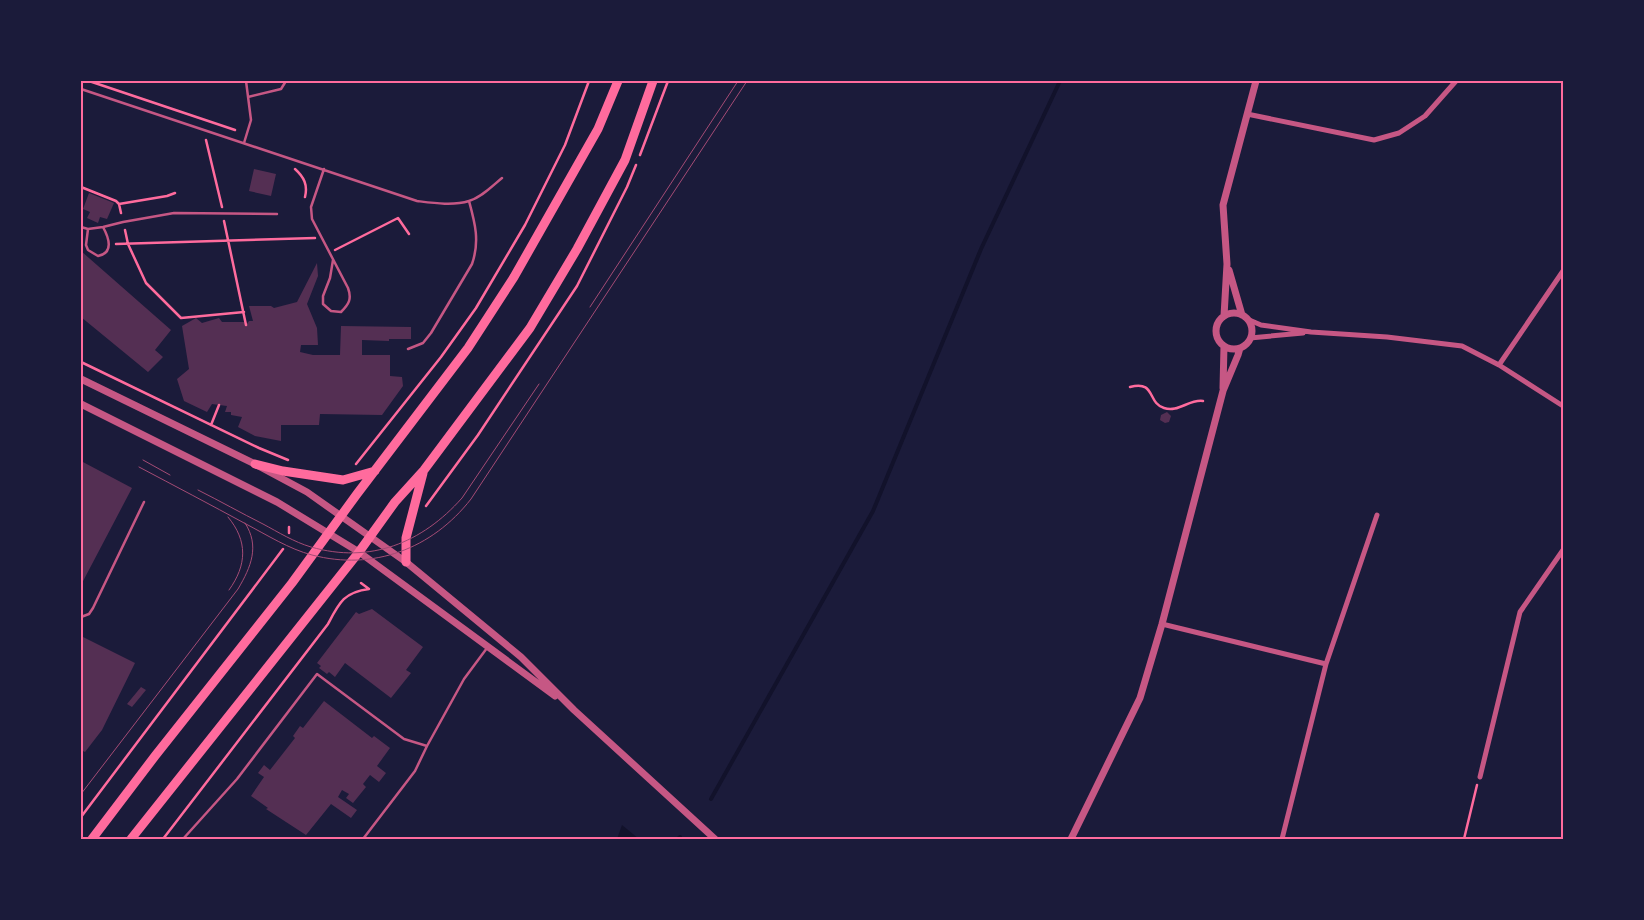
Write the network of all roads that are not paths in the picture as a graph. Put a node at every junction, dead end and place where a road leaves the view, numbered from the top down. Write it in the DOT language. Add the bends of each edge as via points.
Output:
graph roads {
  1 [pos="246,81"];
  2 [pos="286,81"];
  3 [pos="618,81"];
  4 [pos="653,81"];
  5 [pos="1256,81"];
  6 [pos="1456,81"];
  7 [pos="81,88"];
  8 [pos="248,97"];
  9 [pos="1247,114"];
  10 [pos="244,143"];
  11 [pos="324,169"];
  12 [pos="502,178"];
  13 [pos="469,201"];
  14 [pos="277,214"];
  15 [pos="81,227"];
  16 [pos="103,227"];
  17 [pos="88,229"];
  18 [pos="332,260"];
  19 [pos="1227,264"];
  20 [pos="1563,271"];
  21 [pos="1224,316"];
  22 [pos="1245,317"];
  23 [pos="1311,332"];
  24 [pos="1250,338"];
  25 [pos="1224,346"];
  26 [pos="1240,348"];
  27 [pos="408,349"];
  28 [pos="1499,365"];
  29 [pos="81,379"];
  30 [pos="1223,391"];
  31 [pos="81,404"];
  32 [pos="1563,406"];
  33 [pos="255,464"];
  34 [pos="424,470"];
  35 [pos="375,471"];
  36 [pos="144,502"];
  37 [pos="1377,514"];
  38 [pos="340,516"];
  39 [pos="328,534"];
  40 [pos="371,538"];
  41 [pos="1563,550"];
  42 [pos="359,552"];
  43 [pos="406,562"];
  44 [pos="81,617"];
  45 [pos="1162,624"];
  46 [pos="488,647"];
  47 [pos="1326,664"];
  48 [pos="574,710"];
  49 [pos="427,746"];
  50 [pos="1480,776"];
  51 [pos="92,839"];
  52 [pos="131,839"];
  53 [pos="183,839"];
  54 [pos="363,839"];
  55 [pos="715,839"];
  56 [pos="1071,839"];
  57 [pos="1282,839"];
  1 -- 8 [label="lane"];
  2 -- 8 [label="lane" via="281,89"];
  3 -- 35 [label="main road" via="598,130 514,277 468,348"];
  4 -- 34 [label="main road" via="625,160 577,249 530,328"];
  5 -- 9 [label="street"];
  6 -- 9 [label="street" via="1425,116 1399,133 1374,140"];
  7 -- 10 [label="lane"];
  8 -- 10 [label="lane" via="251,120"];
  9 -- 19 [label="street" via="1223,206"];
  10 -- 11 [label="lane"];
  11 -- 13 [label="lane" via="417,201"];
  11 -- 18 [label="lane" via="311,207 312,220"];
  12 -- 13 [label="lane"];
  13 -- 27 [label="lane" via="477,235 472,264 432,333 423,343"];
  14 -- 16 [label="lane" via="174,213"];
  15 -- 17 [label="lane"];
  16 -- 17 [label="lane"];
  16 -- 17 [label="lane" via="108,250 98,256 88,250"];
  18 -- 18 [label="lane" via="351,297 341,312 331,311 323,304"];
  19 -- 21 [label="street"];
  19 -- 22 [label="street"];
  20 -- 28 [label="street"];
  21 -- 22 [label="street" via="1233,313"];
  21 -- 25 [label="street" via="1219,320 1216,331 1219,342"];
  22 -- 23 [label="street" via="1261,325"];
  22 -- 24 [label="street" via="1252,329"];
  23 -- 24 [label="street"];
  23 -- 28 [label="street" via="1462,346"];
  24 -- 26 [label="street"];
  25 -- 26 [label="street"];
  25 -- 30 [label="street"];
  26 -- 30 [label="street"];
  28 -- 32 [label="street"];
  29 -- 33 [label="street"];
  30 -- 45 [label="street"];
  31 -- 39 [label="street" via="277,502"];
  33 -- 35 [label="main road" via="343,480"];
  33 -- 38 [label="street" via="307,492"];
  34 -- 40 [label="main road" via="395,502"];
  34 -- 43 [label="main road" via="406,538"];
  35 -- 38 [label="main road"];
  36 -- 44 [label="lane" via="93,608"];
  37 -- 47 [label="street"];
  38 -- 39 [label="main road"];
  38 -- 40 [label="street"];
  39 -- 42 [label="street"];
  39 -- 51 [label="main road"];
  40 -- 42 [label="main road"];
  40 -- 43 [label="street"];
  41 -- 50 [label="street" via="1520,612"];
  42 -- 46 [label="street"];
  42 -- 52 [label="main road"];
  43 -- 48 [label="street" via="521,657"];
  45 -- 47 [label="street"];
  45 -- 56 [label="street" via="1140,698"];
  46 -- 48 [label="street"];
  46 -- 49 [label="lane" via="464,678"];
  47 -- 57 [label="street"];
  48 -- 55 [label="street"];
  49 -- 53 [label="lane" via="404,739 317,674 237,779"];
  49 -- 54 [label="lane" via="415,771"];
}
